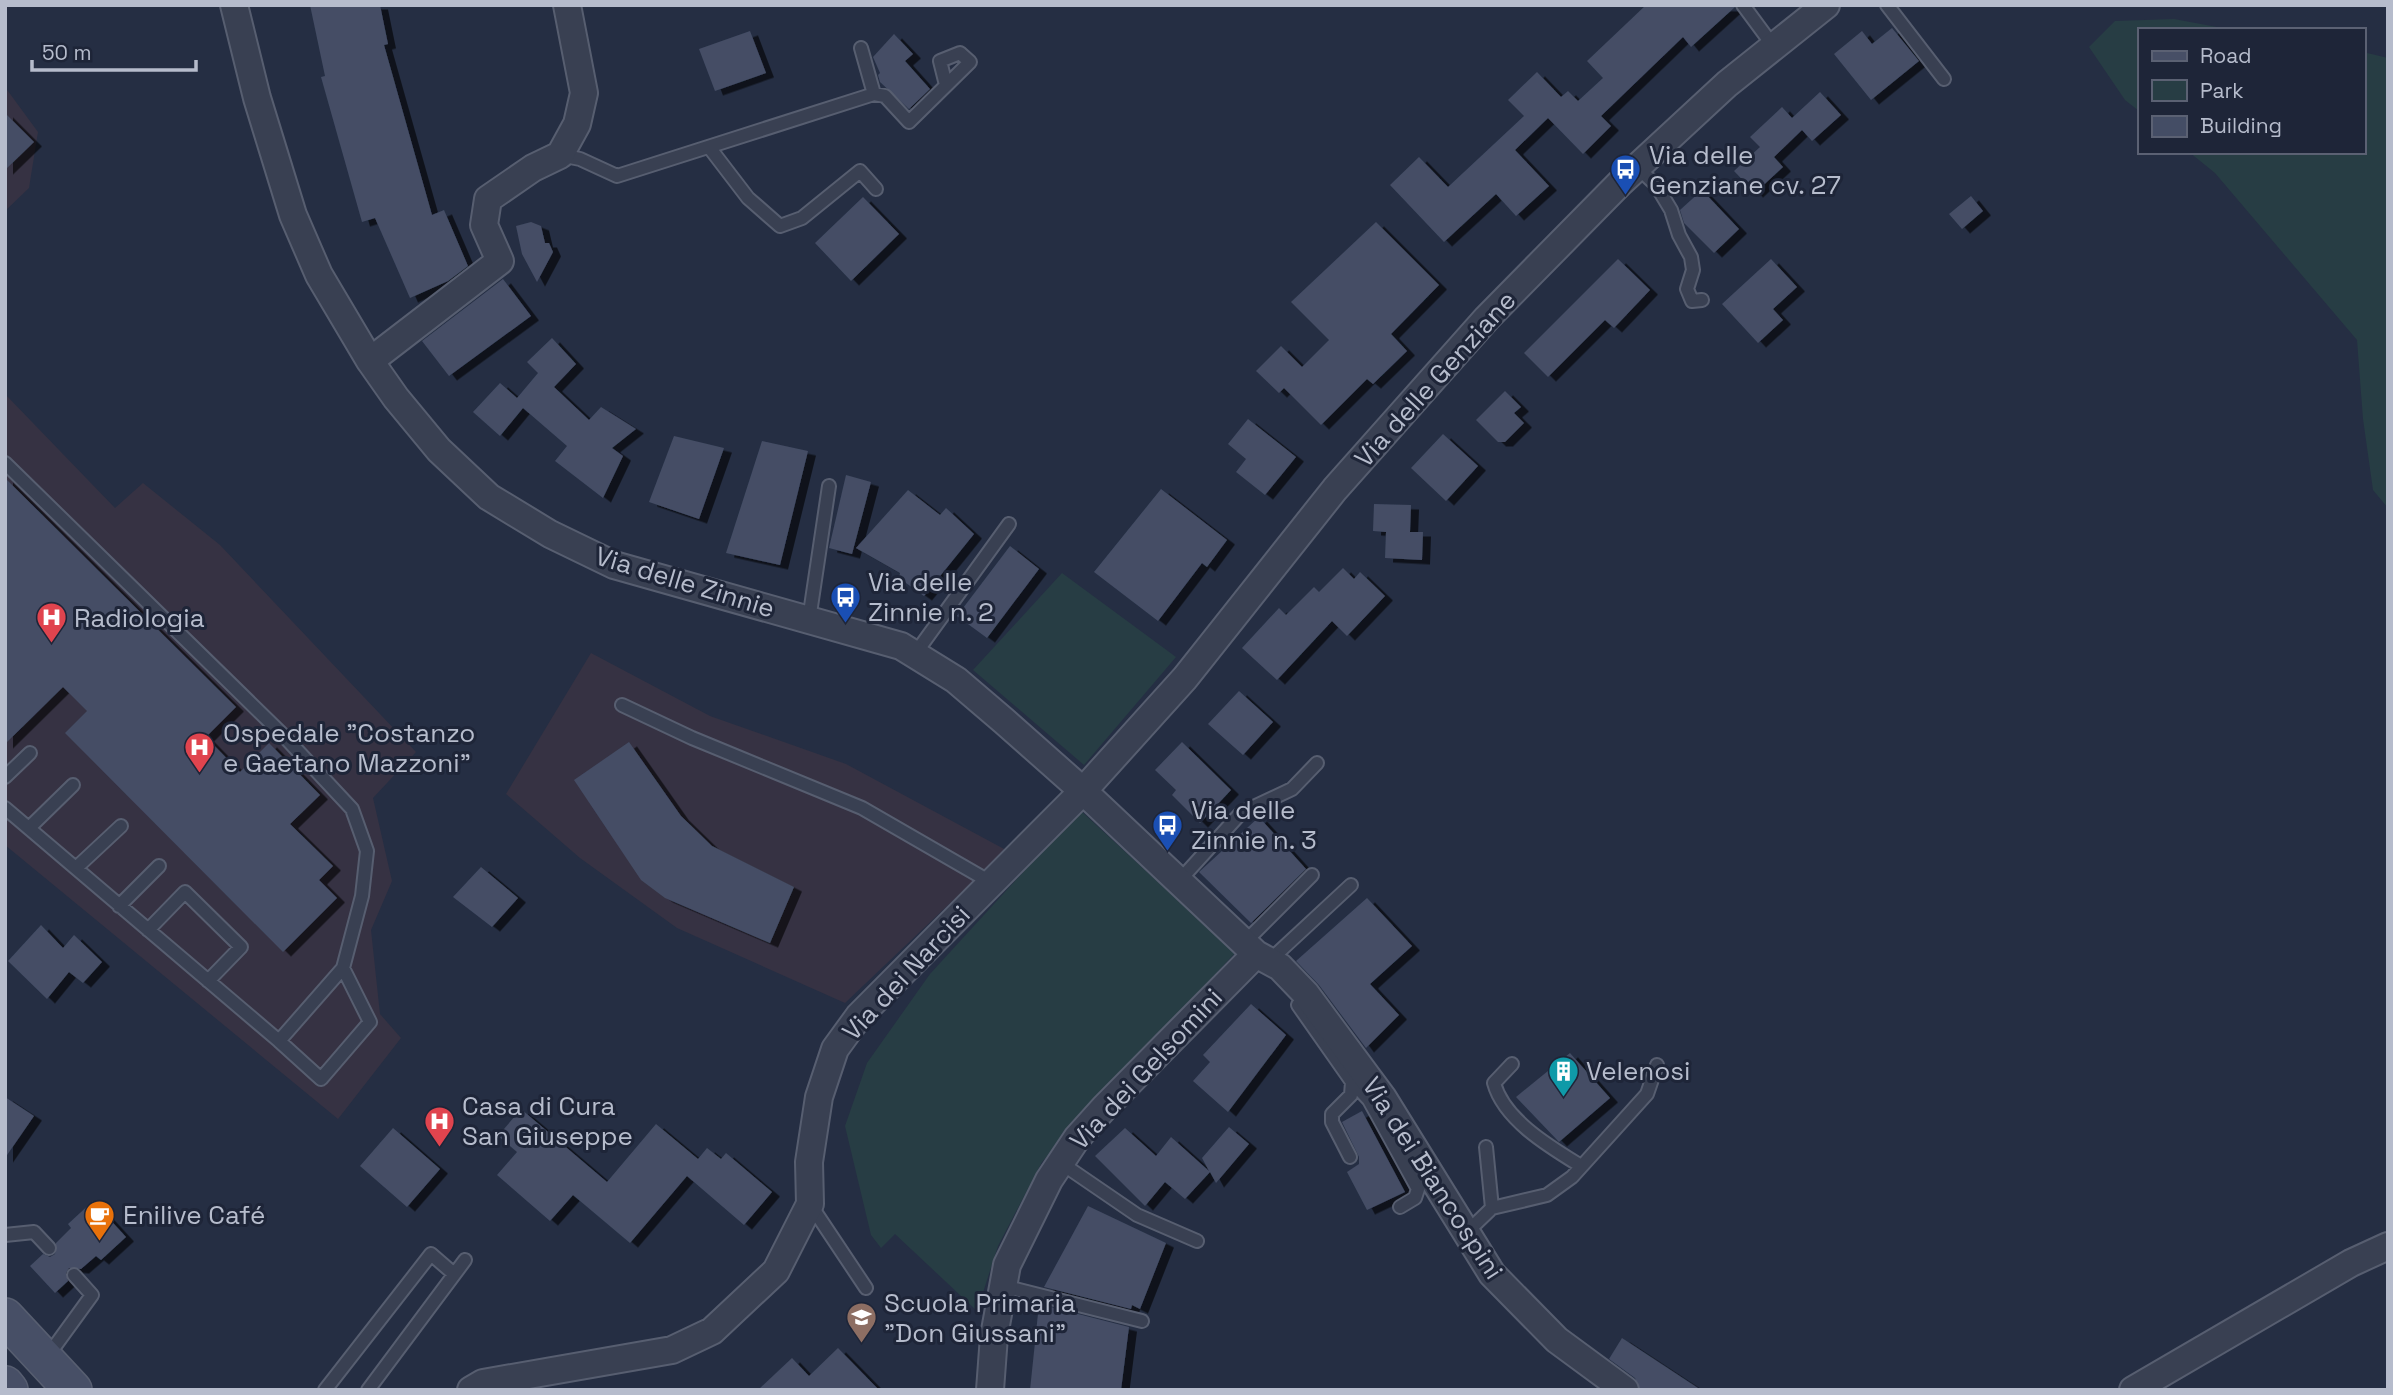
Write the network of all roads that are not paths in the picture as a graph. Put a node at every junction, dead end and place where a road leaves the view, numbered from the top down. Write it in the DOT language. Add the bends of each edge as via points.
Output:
graph roads {
  1 [pos="234,5"];
  2 [pos="567,5"];
  3 [pos="1743,5"];
  4 [pos="1826,5"];
  5 [pos="1887,5"];
  6 [pos="1774,47"];
  7 [pos="861,48"];
  8 [pos="1944,79"];
  9 [pos="946,85"];
  10 [pos="874,94"];
  11 [pos="709,148"];
  12 [pos="560,155"];
  13 [pos="1637,167"];
  14 [pos="876,189"];
  15 [pos="1702,300"];
  16 [pos="369,361"];
  17 [pos="5,463"];
  18 [pos="829,486"];
  19 [pos="1009,524"];
  20 [pos="809,620"];
  21 [pos="915,654"];
  22 [pos="622,705"];
  23 [pos="30,753"];
  24 [pos="1317,764"];
  25 [pos="5,777"];
  26 [pos="73,785"];
  27 [pos="1083,791"];
  28 [pos="5,808"];
  29 [pos="121,826"];
  30 [pos="29,828"];
  31 [pos="159,866"];
  32 [pos="76,868"];
  33 [pos="1312,875"];
  34 [pos="1179,881"];
  35 [pos="992,883"];
  36 [pos="1351,885"];
  37 [pos="119,906"];
  38 [pos="148,930"];
  39 [pos="1262,956"];
  40 [pos="344,968"];
  41 [pos="208,981"];
  42 [pos="279,1041"];
  43 [pos="1512,1064"];
  44 [pos="1657,1065"];
  45 [pos="1352,1082"];
  46 [pos="1486,1147"];
  47 [pos="1350,1157"];
  48 [pos="1061,1163"];
  49 [pos="1581,1167"];
  50 [pos="810,1204"];
  51 [pos="1400,1207"];
  52 [pos="1492,1208"];
  53 [pos="1466,1233"];
  54 [pos="5,1235"];
  55 [pos="1197,1241"];
  56 [pos="2388,1246"];
  57 [pos="49,1248"];
  58 [pos="465,1260"];
  59 [pos="454,1274"];
  60 [pos="74,1275"];
  61 [pos="1003,1286"];
  62 [pos="866,1288"];
  63 [pos="5,1317"];
  64 [pos="1142,1321"];
  65 [pos="45,1360"];
  66 [pos="5,1385"];
  67 [pos="9,1390"];
  68 [pos="73,1390"];
  69 [pos="325,1390"];
  70 [pos="368,1390"];
  71 [pos="471,1390"];
  72 [pos="990,1390"];
  73 [pos="1625,1390"];
  74 [pos="2133,1390"];
  1 -- 16 [label="street, Via delle Zinnie" via="293,215 319,275"];
  2 -- 12 [label="street" via="584,93 577,124"];
  3 -- 6 [label="lane"];
  4 -- 6 [label="street, Via delle Genziane"];
  5 -- 8 [label="lane"];
  6 -- 13 [label="street, Via delle Genziane"];
  7 -- 10 [label="lane"];
  9 -- 10 [label="lane" via="909,122 885,96"];
  10 -- 11 [label="lane"];
  11 -- 12 [label="lane" via="617,176"];
  11 -- 14 [label="lane" via="748,198 780,226 802,218 860,172"];
  12 -- 16 [label="street" via="488,198 484,225 500,261"];
  13 -- 15 [label="lane" via="1671,210 1691,257 1688,289 1692,301"];
  13 -- 27 [label="street, Via delle Genziane" via="1443,366 1328,497 1185,678"];
  16 -- 20 [label="street, Via delle Zinnie" via="459,469 489,497 550,534 614,565"];
  17 -- 40 [label="lane" via="282,734 352,809 367,850 362,896"];
  18 -- 20 [label="lane"];
  19 -- 21 [label="lane"];
  20 -- 21 [label="street, Via delle Zinnie"];
  21 -- 27 [label="street, Via delle Zinnie" via="956,680"];
  22 -- 35 [label="lane" via="862,808"];
  23 -- 25 [label="lane"];
  24 -- 34 [label="lane" via="1292,789 1241,813"];
  26 -- 30 [label="lane"];
  27 -- 34 [label="street, Via delle Zinnie"];
  27 -- 35 [label="street, Via dei Narcisi"];
  28 -- 30 [label="lane"];
  29 -- 32 [label="lane"];
  30 -- 32 [label="lane"];
  31 -- 37 [label="lane"];
  32 -- 37 [label="lane"];
  33 -- 39 [label="lane"];
  34 -- 39 [label="street, Via delle Zinnie"];
  35 -- 50 [label="street, Via dei Narcisi" via="859,1016 835,1049 819,1097 809,1162"];
  36 -- 39 [label="lane"];
  37 -- 38 [label="lane"];
  38 -- 41 [label="lane"];
  38 -- 41 [label="lane" via="186,892 242,947"];
  39 -- 45 [label="lane"];
  39 -- 48 [label="street, Via dei Gelsomini" via="1104,1108"];
  39 -- 53 [label="street, Via dei Biancospini" via="1306,994 1383,1098"];
  40 -- 42 [label="lane"];
  40 -- 42 [label="lane" via="370,1022 321,1079"];
  41 -- 42 [label="lane"];
  43 -- 49 [label="lane" via="1494,1083 1499,1101 1550,1147"];
  44 -- 49 [label="lane" via="1647,1094"];
  45 -- 47 [label="lane" via="1351,1095 1332,1114"];
  45 -- 51 [label="lane" via="1369,1100 1418,1189 1415,1198"];
  46 -- 52 [label="lane"];
  48 -- 55 [label="lane" via="1137,1215"];
  48 -- 61 [label="street, Via dei Gelsomini" via="1007,1265"];
  49 -- 52 [label="lane" via="1547,1195"];
  50 -- 62 [label="lane"];
  50 -- 71 [label="street, Via dei Narcisi" via="776,1271 712,1331 672,1350 483,1383"];
  52 -- 53 [label="lane"];
  53 -- 73 [label="street, Via dei Biancospini" via="1492,1274 1557,1340"];
  54 -- 57 [label="lane" via="34,1232"];
  56 -- 74 [label="street"];
  58 -- 59 [label="lane"];
  59 -- 69 [label="lane" via="430,1254"];
  59 -- 70 [label="lane"];
  60 -- 65 [label="lane" via="92,1295"];
  61 -- 64 [label="lane"];
  61 -- 72 [label="street, Via dei Gelsomini"];
  63 -- 65 [label="main road"];
  65 -- 68 [label="main road"];
  66 -- 67 [label="main road"];
}
